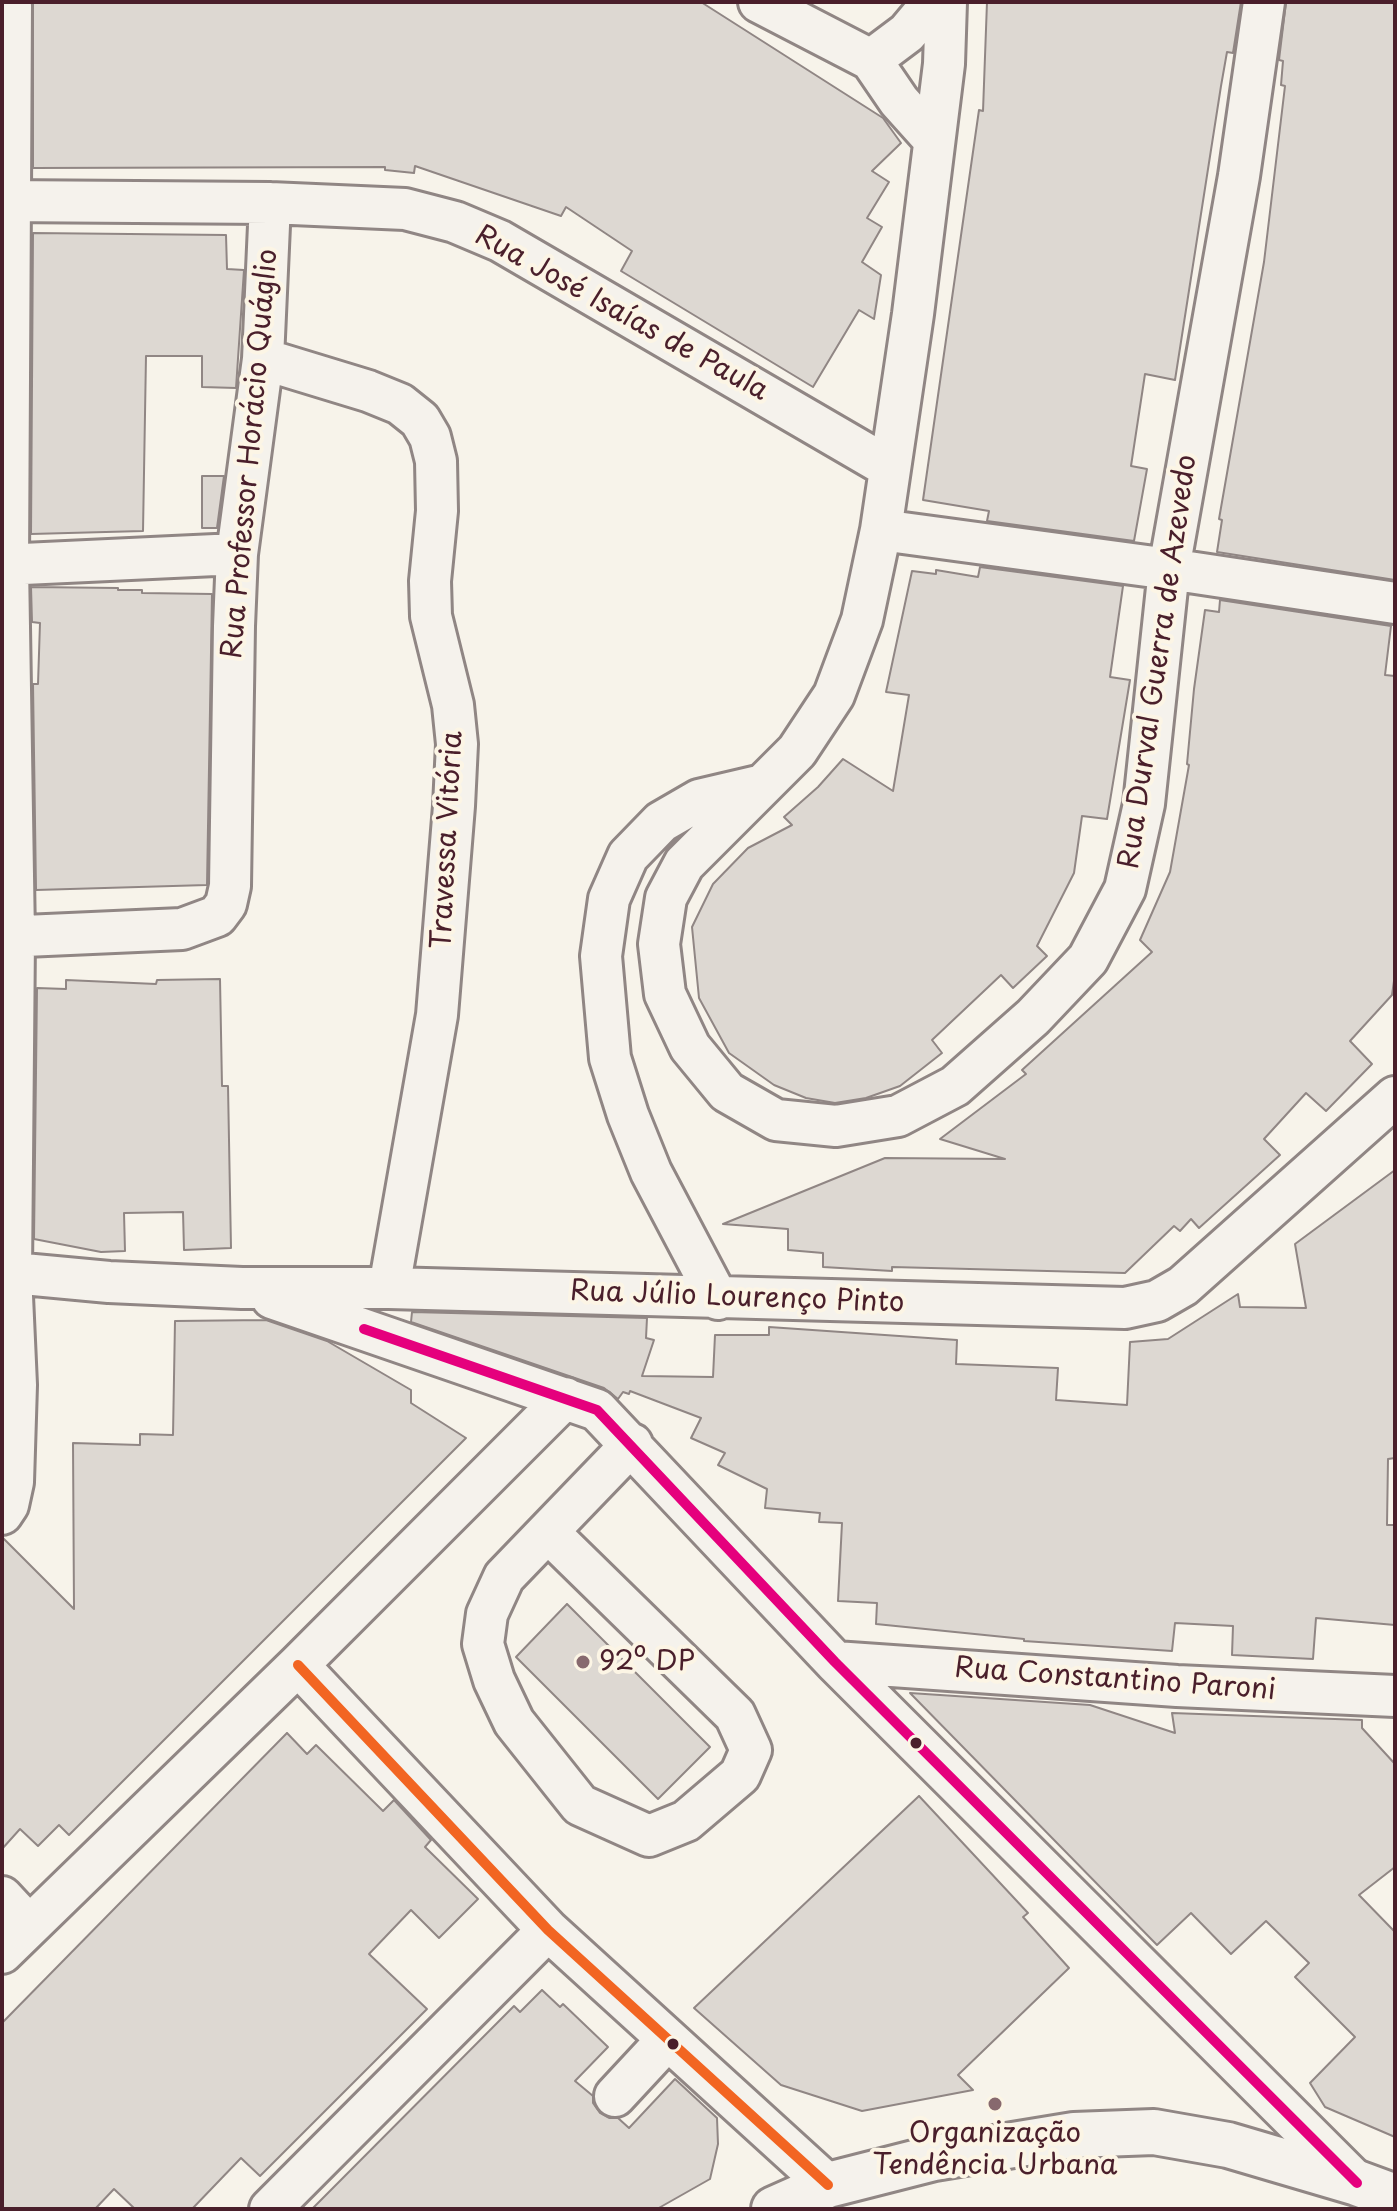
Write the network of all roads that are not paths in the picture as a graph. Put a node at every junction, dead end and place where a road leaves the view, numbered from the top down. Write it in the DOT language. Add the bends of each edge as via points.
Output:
graph roads {
  1 [pos="759,2"];
  2 [pos="933,2"];
  3 [pos="946,2"];
  4 [pos="1264,2"];
  5 [pos="11,6"];
  6 [pos="871,60"];
  7 [pos="934,140"];
  8 [pos="6,201"];
  9 [pos="270,203"];
  10 [pos="263,359"];
  11 [pos="890,468"];
  12 [pos="881,530"];
  13 [pos="237,554"];
  14 [pos="5,565"];
  15 [pos="1169,569"];
  16 [pos="1395,603"];
  17 [pos="763,785"];
  18 [pos="8,937"];
  19 [pos="1395,1097"];
  20 [pos="7,1273"];
  21 [pos="242,1288"];
  22 [pos="389,1288"];
  23 [pos="718,1299"];
  24 [pos="565,1398"];
  25 [pos="632,1444"];
  26 [pos="2,1514"];
  27 [pos="548,1532"];
  28 [pos="835,1662"];
  29 [pos="298,1665"];
  30 [pos="1395,1696"];
  31 [pos="2,1897"];
  32 [pos="548,1930"];
  33 [pos="16,1939"];
  34 [pos="667,2040"];
  35 [pos="615,2096"];
  36 [pos="828,2185"];
  37 [pos="1376,2190"];
  38 [pos="270,2209"];
  39 [pos="774,2209"];
  1 -- 6 [label="street"];
  2 -- 6 [label="street" via="907,33"];
  3 -- 7 [label="street, Rua Durval Guerra de Azevedo"];
  4 -- 15 [label="street, Rua Durval Guerra de Azevedo" via="1239,176"];
  5 -- 8 [label="street"];
  6 -- 7 [label="street"];
  7 -- 11 [label="street, Rua Durval Guerra de Azevedo"];
  8 -- 9 [label="street, Rua José Isaías de Paula"];
  8 -- 14 [label="street"];
  9 -- 10 [label="street, Rua Professor Horácio Quáglio"];
  9 -- 11 [label="street, Rua José Isaías de Paula" via="405,209 500,241"];
  10 -- 13 [label="street, Rua Professor Horácio Quáglio"];
  10 -- 22 [label="street, Travessa Vitória" via="400,404 420,420 436,461 431,616 453,705 454,806 437,1015"];
  11 -- 12 [label="street, Rua Durval Guerra de Azevedo"];
  12 -- 15 [label="street"];
  12 -- 17 [label="street, Rua Durval Guerra de Azevedo" via="862,620 834,695 797,751"];
  13 -- 14 [label="street"];
  13 -- 18 [label="street, Rua Professor Horácio Quáglio" via="226,904 217,916 182,929"];
  14 -- 18 [label="street"];
  15 -- 16 [label="street"];
  15 -- 17 [label="street, Rua Durval Guerra de Azevedo" via="1144,804 1125,889 1088,959 1033,1017 955,1086 898,1116 836,1126 776,1120 727,1092 690,1047 665,994 659,944 666,898 684,864"];
  17 -- 23 [label="street" via="699,800 661,822 628,856 609,899 601,956 610,1058 628,1115 651,1172"];
  18 -- 20 [label="street"];
  19 -- 23 [label="street, Rua Júlio Lourenço Pinto" via="1183,1286 1157,1301 1125,1308"];
  20 -- 21 [label="street, Rua Júlio Lourenço Pinto"];
  20 -- 26 [label="street" via="16,1385 13,1482"];
  21 -- 22 [label="street, Rua Júlio Lourenço Pinto"];
  21 -- 24 [label="street"];
  22 -- 23 [label="street, Rua Júlio Lourenço Pinto"];
  24 -- 25 [label="street" via="597,1410"];
  24 -- 29 [label="street"];
  25 -- 27 [label="street"];
  25 -- 28 [label="street"];
  27 -- 27 [label="street" via="504,1577 487,1614 483,1644 494,1680 514,1722 580,1805 649,1836 686,1821 740,1775 751,1750 735,1715"];
  28 -- 30 [label="street, Rua Constantino Paroni"];
  28 -- 37 [label="street"];
  29 -- 32 [label="street"];
  29 -- 33 [label="street"];
  31 -- 33 [label="street"];
  32 -- 34 [label="street"];
  32 -- 38 [label="street"];
  34 -- 35 [label="street"];
  34 -- 36 [label="street"];
  36 -- 37 [label="main road" via="934,2158 1074,2135 1154,2132 1228,2145"];
  36 -- 39 [label="main road"];
}
